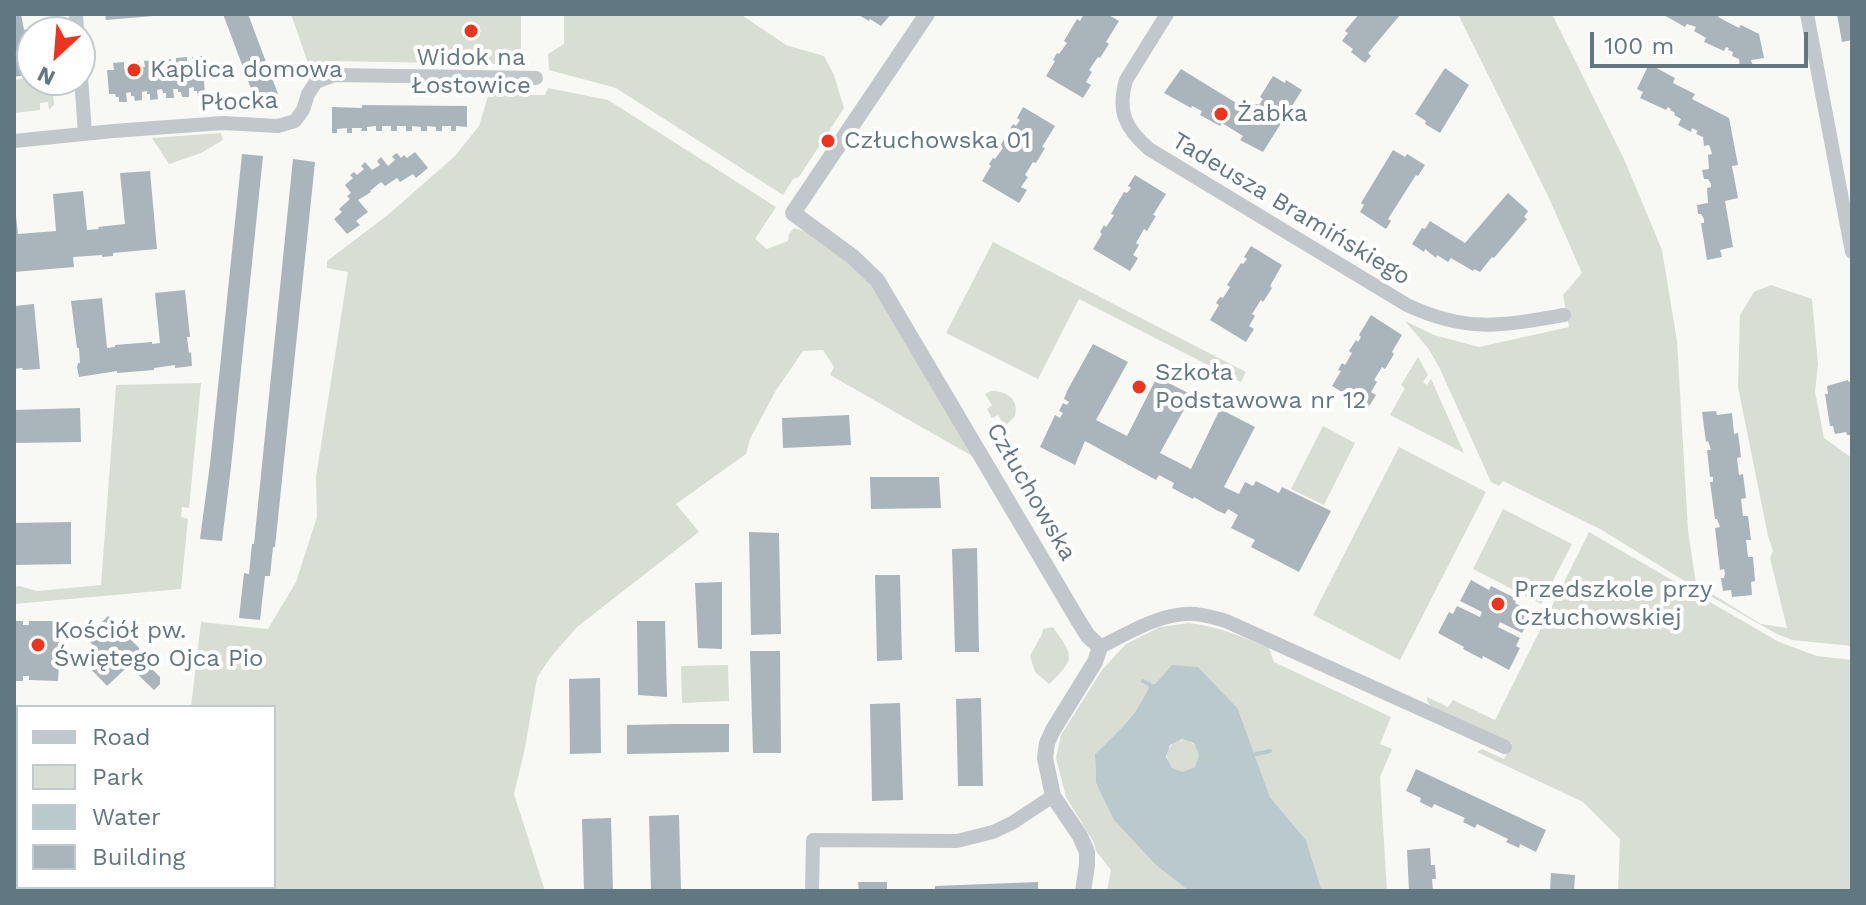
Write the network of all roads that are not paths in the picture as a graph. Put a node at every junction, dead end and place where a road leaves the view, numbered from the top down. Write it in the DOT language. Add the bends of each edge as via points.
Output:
graph roads {
  1 [pos="927,14"];
  2 [pos="1167,14"];
  3 [pos="1807,14"];
  4 [pos="536,78"];
  5 [pos="82,96"];
  6 [pos="85,134"];
  7 [pos="14,141"];
  8 [pos="1852,252"];
  9 [pos="1564,315"];
  10 [pos="1100,647"];
  11 [pos="1505,747"];
  12 [pos="1053,796"];
  13 [pos="812,891"];
  14 [pos="1083,891"];
  1 -- 10 [label="street, Człuchowska" via="793,213 877,280 1078,620"];
  2 -- 9 [label="street, Tadeusza Bramińskiego" via="1123,91 1126,123 1149,149 1437,318 1499,325"];
  3 -- 8 [label="street"];
  4 -- 6 [label="street, Płocka" via="335,75 316,82 295,121 278,126 223,123"];
  5 -- 6 [label="street"];
  6 -- 7 [label="street, Płocka"];
  10 -- 11 [label="street" via="1176,615 1226,621"];
  10 -- 12 [label="street" via="1047,743"];
  12 -- 13 [label="street" via="993,832 957,841 813,840"];
  12 -- 14 [label="street" via="1087,852"];
}
